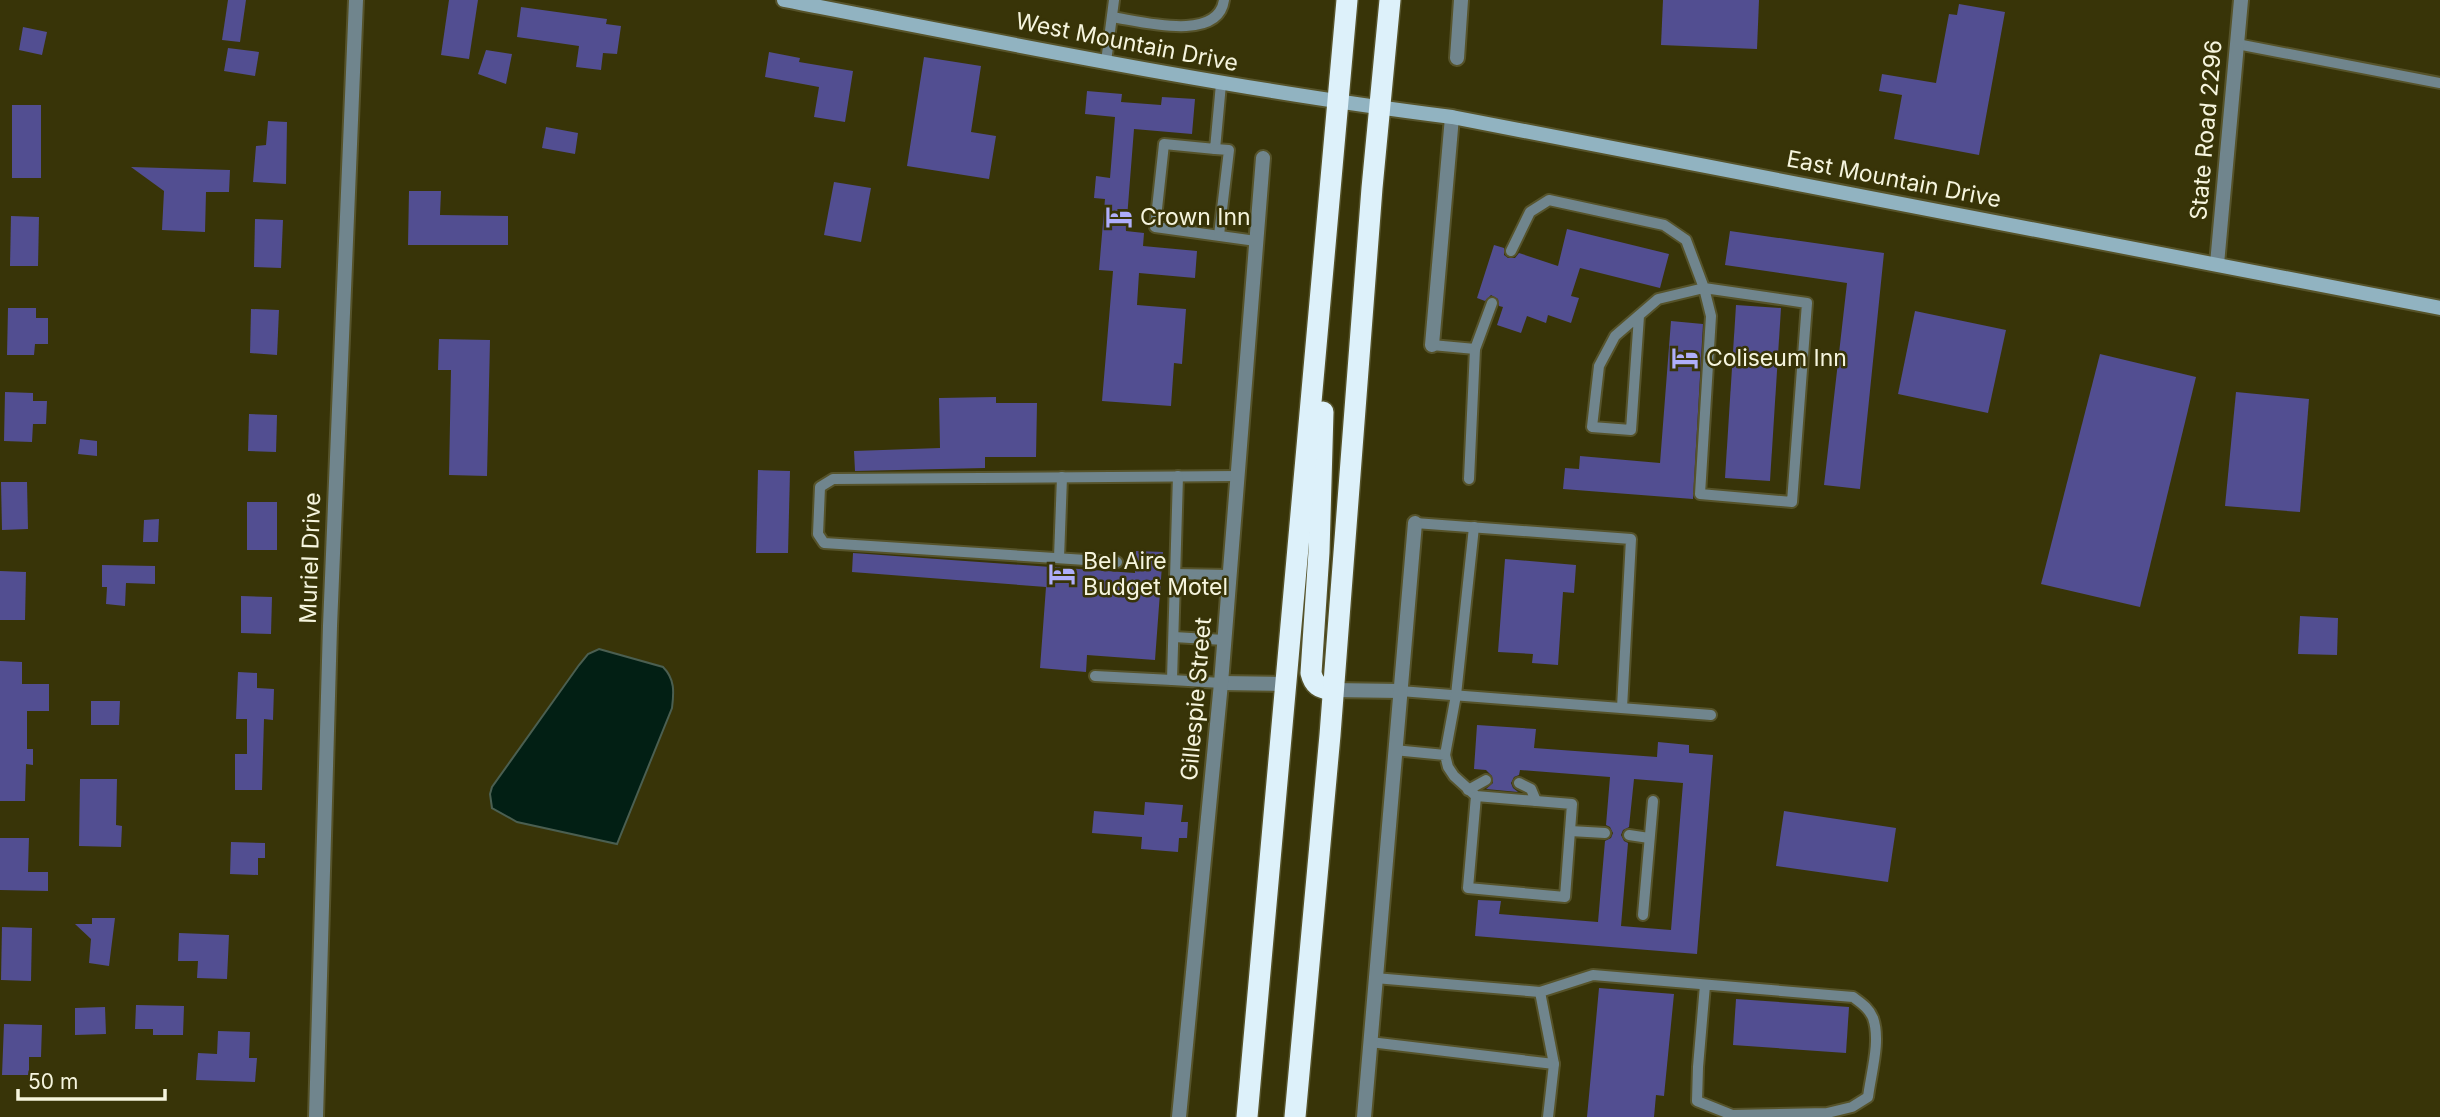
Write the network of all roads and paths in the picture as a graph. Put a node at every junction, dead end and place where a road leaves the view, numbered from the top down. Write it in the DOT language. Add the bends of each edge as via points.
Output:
graph roads {
  1 [pos="356,0"];
  2 [pos="784,0"];
  3 [pos="1114,0"];
  4 [pos="1224,0"];
  5 [pos="1348,0"];
  6 [pos="1390,0"];
  7 [pos="1461,0"];
  8 [pos="2241,0"];
  9 [pos="826,4"];
  10 [pos="1111,17"];
  11 [pos="2237,44"];
  12 [pos="1457,58"];
  13 [pos="1106,62"];
  14 [pos="2440,83"];
  15 [pos="1221,84"];
  16 [pos="1339,103"];
  17 [pos="1379,108"];
  18 [pos="1452,117"];
  19 [pos="1215,149"];
  20 [pos="1263,158"];
  21 [pos="1219,235"];
  22 [pos="1256,241"];
  23 [pos="1511,251"];
  24 [pos="2217,264"];
  25 [pos="1704,288"];
  26 [pos="1492,303"];
  27 [pos="2440,308"];
  28 [pos="1639,316"];
  29 [pos="1319,328"];
  30 [pos="1432,345"];
  31 [pos="1475,349"];
  32 [pos="1237,475"];
  33 [pos="1178,476"];
  34 [pos="1062,477"];
  35 [pos="1469,479"];
  36 [pos="1415,523"];
  37 [pos="1474,527"];
  38 [pos="1059,558"];
  39 [pos="1117,562"];
  40 [pos="1176,574"];
  41 [pos="1229,575"];
  42 [pos="1174,637"];
  43 [pos="1224,640"];
  44 [pos="1095,676"];
  45 [pos="1172,680"];
  46 [pos="1221,683"];
  47 [pos="1285,684"];
  48 [pos="1332,690"];
  49 [pos="1399,691"];
  50 [pos="1456,695"];
  51 [pos="1622,708"];
  52 [pos="1711,715"];
  53 [pos="1394,750"];
  54 [pos="1445,755"];
  55 [pos="1486,780"];
  56 [pos="1519,783"];
  57 [pos="1472,793"];
  58 [pos="1535,801"];
  59 [pos="1653,801"];
  60 [pos="1570,831"];
  61 [pos="1605,833"];
  62 [pos="1629,835"];
  63 [pos="1649,838"];
  64 [pos="1643,915"];
  65 [pos="1376,978"];
  66 [pos="1705,985"];
  67 [pos="1540,992"];
  68 [pos="1370,1042"];
  69 [pos="1554,1064"];
  70 [pos="316,1117"];
  71 [pos="1179,1117"];
  72 [pos="1247,1117"];
  73 [pos="1295,1117"];
  74 [pos="1364,1117"];
  75 [pos="1548,1117"];
  1 -- 70 [label="street, Muriel Drive" via="330,626"];
  2 -- 9 [label="street, West Mountain Drive"];
  3 -- 10 [label="lane"];
  4 -- 10 [label="lane" via="1217,17 1182,27"];
  5 -- 16 [label="highway"];
  6 -- 17 [label="highway"];
  7 -- 12 [label="street"];
  8 -- 11 [label="street, State Road 2296"];
  9 -- 13 [label="street, West Mountain Drive"];
  10 -- 13 [label="lane"];
  11 -- 14 [label="lane"];
  11 -- 24 [label="street, State Road 2296"];
  13 -- 15 [label="street, West Mountain Drive"];
  15 -- 16 [label="street, West Mountain Drive"];
  15 -- 19 [label="lane"];
  16 -- 17 [label="street, East Mountain Drive"];
  16 -- 29 [label="highway"];
  17 -- 18 [label="street, East Mountain Drive"];
  17 -- 48 [label="highway"];
  18 -- 24 [label="street, East Mountain Drive"];
  18 -- 30 [label="street"];
  19 -- 21 [label="lane" via="1229,150"];
  19 -- 21 [label="lane" via="1164,144 1155,227"];
  20 -- 22 [label="street, Gillespie Street"];
  21 -- 22 [label="lane"];
  22 -- 32 [label="street, Gillespie Street"];
  23 -- 25 [label="lane" via="1530,212 1549,200 1664,225 1686,240"];
  24 -- 27 [label="street, East Mountain Drive"];
  25 -- 25 [label="lane" via="1807,303 1792,502 1700,494 1711,316"];
  25 -- 28 [label="lane" via="1658,299"];
  26 -- 31 [label="lane"];
  28 -- 28 [label="lane" via="1615,336 1599,366 1592,428 1631,430"];
  29 -- 47 [label="highway"];
  29 -- 48 [label="highway" via="1323,455 1311,673 1314,683"];
  30 -- 31 [label="lane"];
  31 -- 35 [label="lane"];
  32 -- 33 [label="lane"];
  32 -- 41 [label="street, Gillespie Street"];
  33 -- 34 [label="lane"];
  33 -- 40 [label="lane"];
  34 -- 38 [label="lane"];
  34 -- 38 [label="lane" via="833,479 820,487 818,534 824,543"];
  36 -- 37 [label="lane"];
  36 -- 49 [label="street"];
  37 -- 50 [label="lane"];
  37 -- 51 [label="lane" via="1631,538"];
  38 -- 39 [label="lane"];
  40 -- 41 [label="lane"];
  40 -- 42 [label="lane"];
  41 -- 43 [label="street, Gillespie Street"];
  42 -- 43 [label="lane"];
  42 -- 45 [label="lane"];
  43 -- 46 [label="street, Gillespie Street"];
  44 -- 45 [label="lane"];
  45 -- 46 [label="lane"];
  46 -- 47 [label="street"];
  46 -- 71 [label="street, Gillespie Street"];
  47 -- 72 [label="highway"];
  48 -- 49 [label="street"];
  48 -- 73 [label="highway"];
  49 -- 50 [label="lane"];
  49 -- 53 [label="street"];
  50 -- 51 [label="lane"];
  50 -- 54 [label="lane"];
  51 -- 52 [label="lane"];
  53 -- 54 [label="lane"];
  53 -- 65 [label="street"];
  54 -- 57 [label="lane" via="1454,776"];
  55 -- 57 [label="lane"];
  56 -- 58 [label="lane" via="1531,789"];
  57 -- 58 [label="lane"];
  57 -- 60 [label="lane" via="1468,888 1565,897"];
  58 -- 60 [label="lane" via="1572,804"];
  59 -- 63 [label="lane"];
  60 -- 61 [label="lane"];
  62 -- 63 [label="lane"];
  63 -- 64 [label="lane"];
  65 -- 67 [label="lane"];
  65 -- 68 [label="street"];
  66 -- 66 [label="lane" via="1853,997 1866,1006 1873,1019 1875,1043 1868,1097 1827,1113 1732,1115 1697,1101"];
  66 -- 67 [label="lane" via="1593,975"];
  67 -- 69 [label="lane"];
  68 -- 69 [label="lane"];
  68 -- 74 [label="street"];
  69 -- 75 [label="lane"];
}
